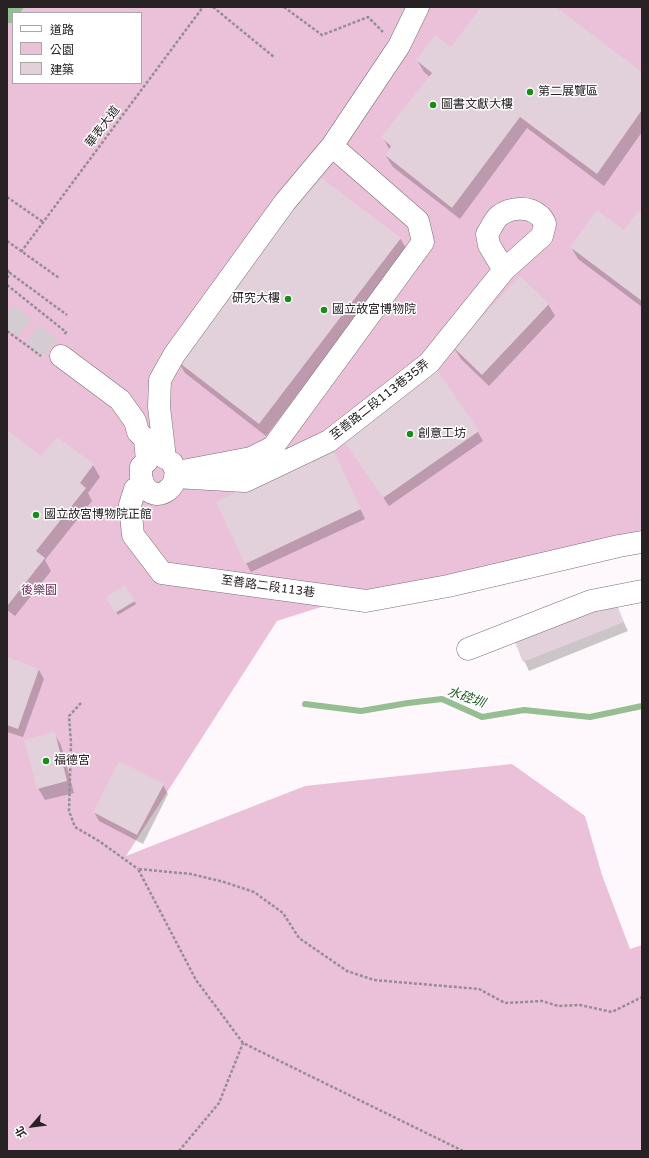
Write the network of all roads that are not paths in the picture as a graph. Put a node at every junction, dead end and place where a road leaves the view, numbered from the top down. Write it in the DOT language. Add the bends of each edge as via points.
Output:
graph roads {
  1 [pos="418,7"];
  2 [pos="332,146"];
  3 [pos="504,270"];
  4 [pos="56,351"];
  5 [pos="165,467"];
  6 [pos="144,485"];
  7 [pos="642,542"];
  8 [pos="642,591"];
  9 [pos="468,649"];
  1 -- 2 [label="street" via="399,46"];
  2 -- 5 [label="street" via="285,202 174,355 160,380 159,407"];
  2 -- 5 [label="street" via="418,222 423,242 273,447 251,458"];
  3 -- 5 [label="street, 至善路二段113巷35弄" via="429,363 329,441 245,481"];
  4 -- 5 [label="street" via="120,400 135,421 138,432"];
  5 -- 6 [label="street" via="141,467"];
  5 -- 6 [label="street" via="172,488 161,493 150,492"];
  6 -- 7 [label="street, 至善路二段113巷" via="135,489 130,505 133,535 162,573 366,601 448,586"];
  8 -- 9 [label="street" via="591,601"];
}
